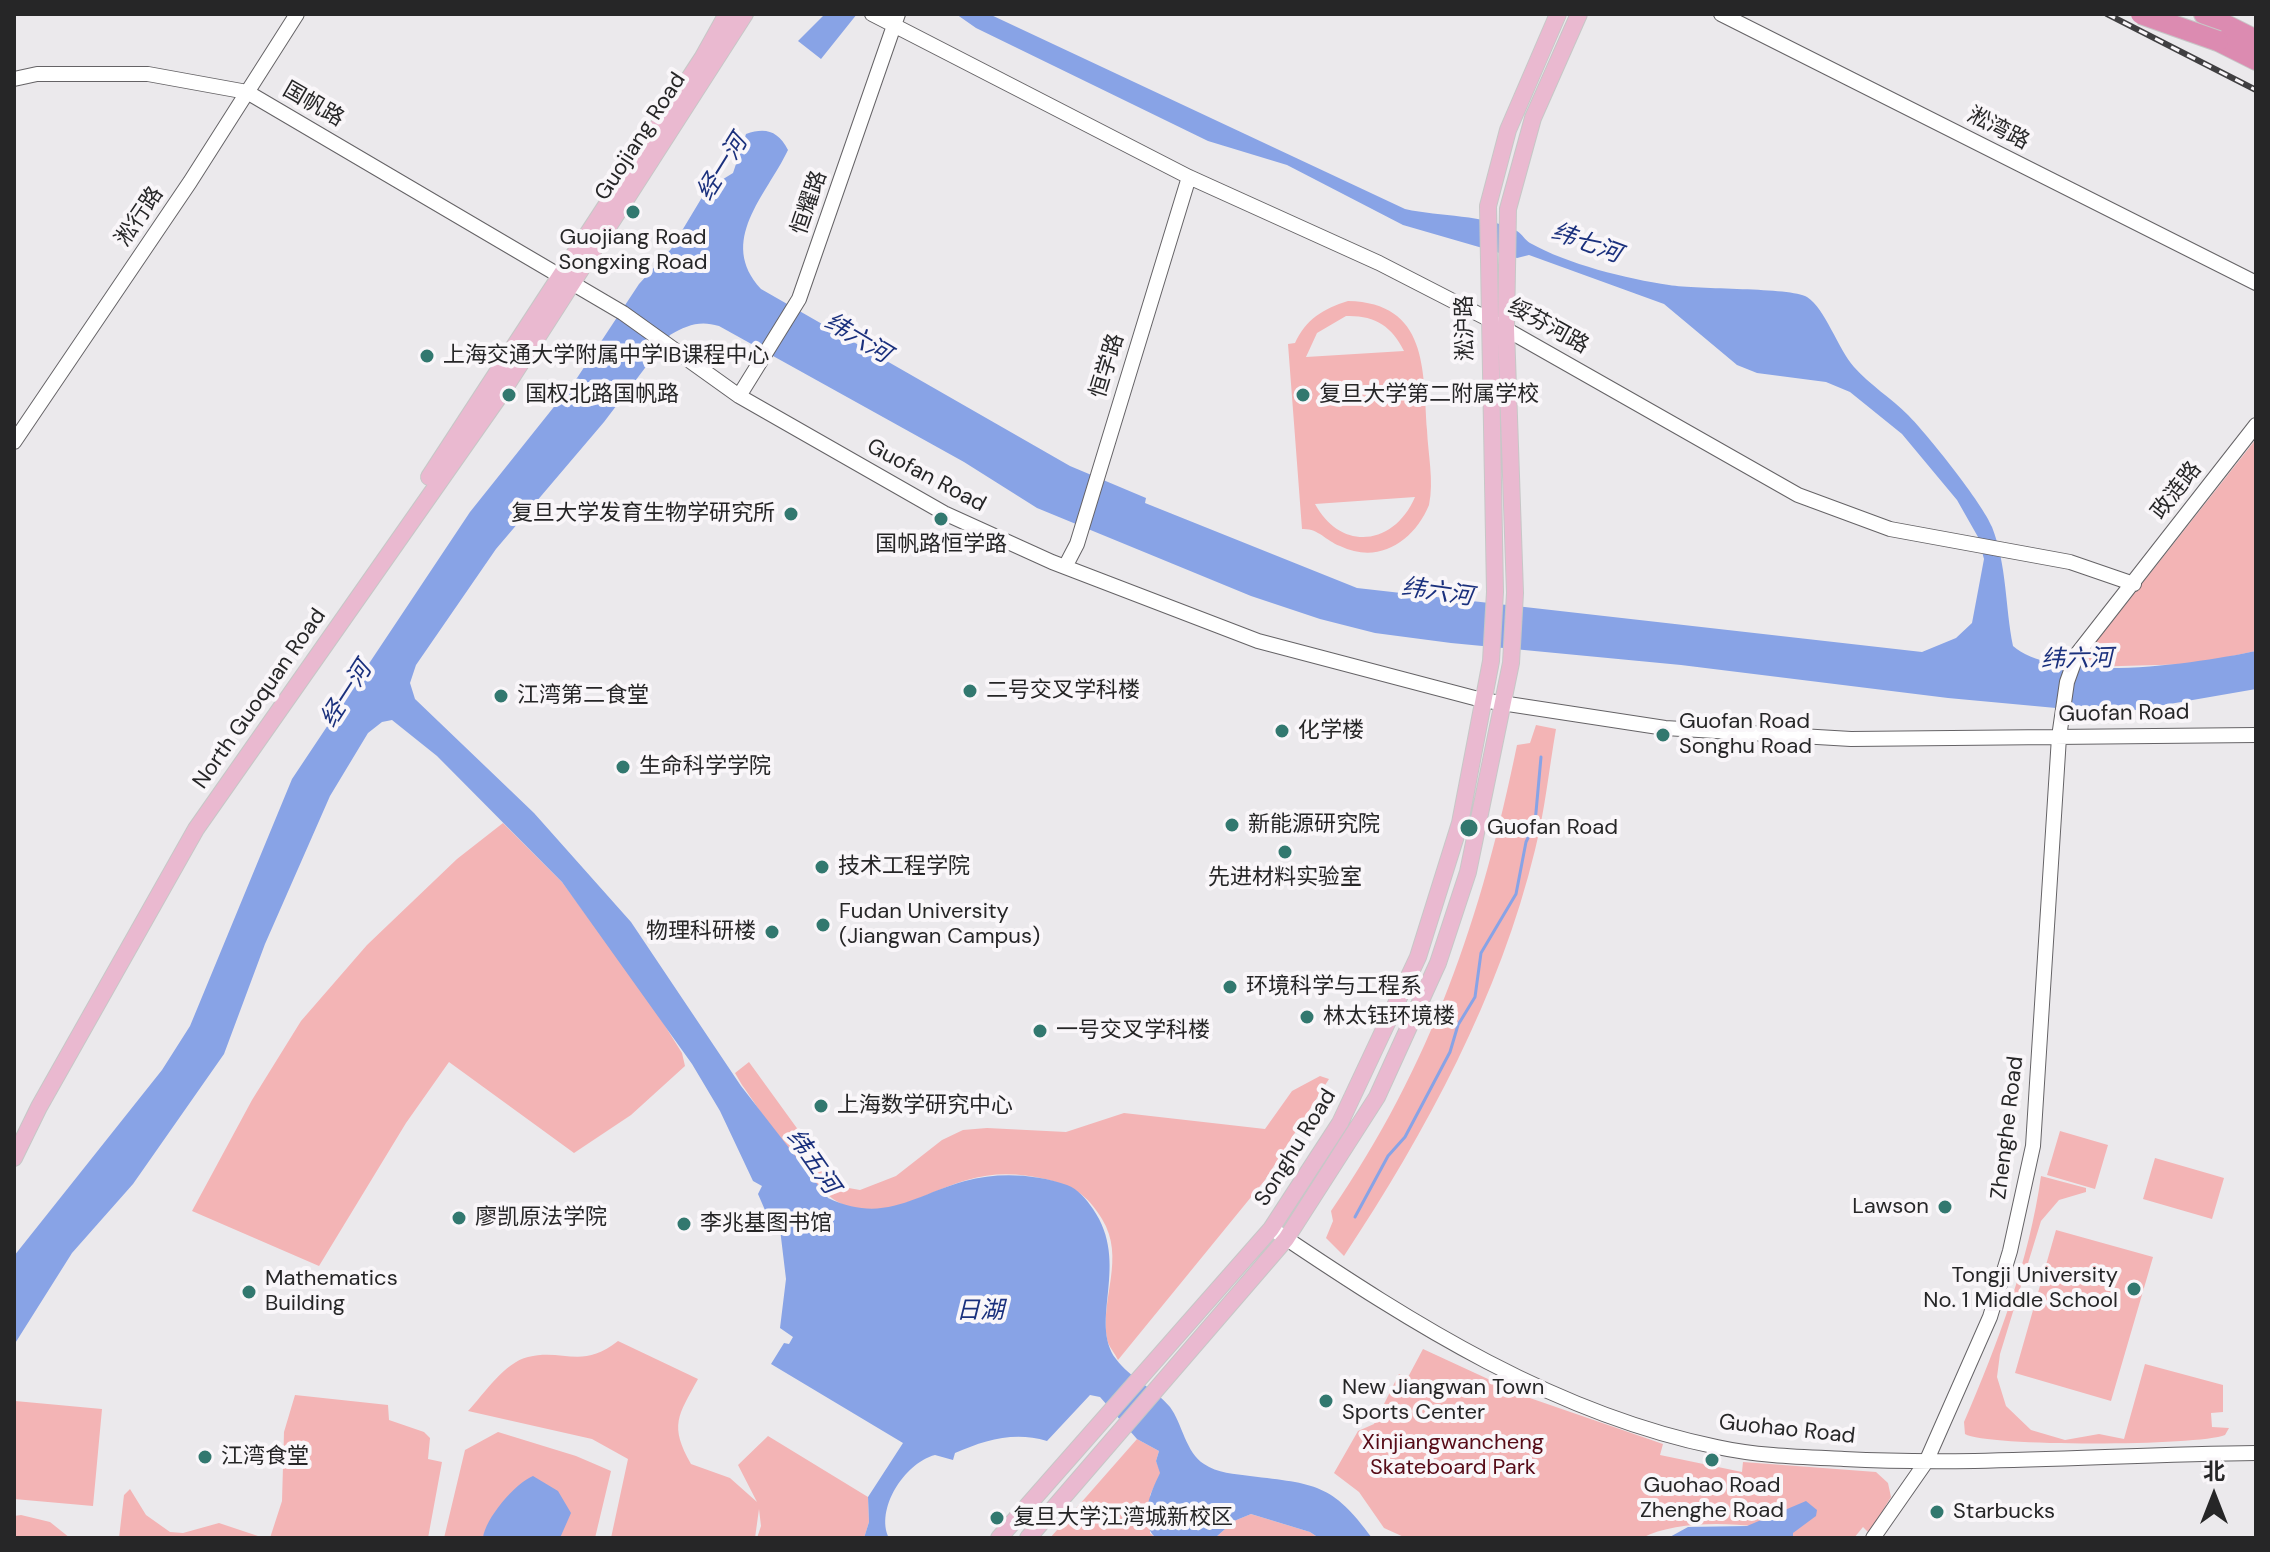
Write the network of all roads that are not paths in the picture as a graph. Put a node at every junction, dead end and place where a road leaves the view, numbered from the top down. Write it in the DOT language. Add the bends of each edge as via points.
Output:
graph roads {
  1 [pos="297,14"];
  2 [pos="727,14"];
  3 [pos="745,14"];
  4 [pos="872,14"];
  5 [pos="1558,14"];
  6 [pos="1579,14"];
  7 [pos="1721,14"];
  8 [pos="2141,14"];
  9 [pos="2147,14"];
  10 [pos="2204,14"];
  11 [pos="2218,14"];
  12 [pos="897,20"];
  13 [pos="2256,34"];
  14 [pos="2256,40"];
  15 [pos="2256,60"];
  16 [pos="2256,70"];
  17 [pos="14,79"];
  18 [pos="247,92"];
  19 [pos="1189,177"];
  20 [pos="566,278"];
  21 [pos="2256,283"];
  22 [pos="1488,319"];
  23 [pos="1506,329"];
  24 [pos="739,396"];
  25 [pos="2256,425"];
  26 [pos="14,442"];
  27 [pos="1065,567"];
  28 [pos="2134,584"];
  29 [pos="2077,654"];
  30 [pos="1511,663"];
  31 [pos="1482,700"];
  32 [pos="1500,703"];
  33 [pos="2256,735"];
  34 [pos="2059,737"];
  35 [pos="14,1138"];
  36 [pos="14,1158"];
  37 [pos="1271,1229"];
  38 [pos="1286,1239"];
  39 [pos="2256,1453"];
  40 [pos="1926,1462"];
  41 [pos="999,1538"];
  42 [pos="1028,1538"];
  43 [pos="1873,1538"];
  1 -- 18 [label="street, 淞行路"];
  2 -- 20 [label="main road, Guojiang Road"];
  3 -- 20 [label="main road, Guojiang Road"];
  4 -- 12 [label="street, 绥芬河路"];
  5 -- 22 [label="main road, 淞沪路" via="1508,130 1488,206"];
  6 -- 23 [label="main road, 淞沪路" via="1533,118 1508,209"];
  7 -- 21 [label="street, 淞湾路"];
  8 -- 15 [label="highway, bridge"];
  9 -- 16 [label="main road"];
  10 -- 14 [label="highway"];
  11 -- 13 [label="main road"];
  12 -- 19 [label="street, 绥芬河路"];
  12 -- 24 [label="street, 恒耀路" via="799,299"];
  17 -- 18 [label="street, 国帆路" via="37,74 148,74"];
  18 -- 20 [label="street, 国帆路"];
  18 -- 26 [label="street, 淞行路"];
  19 -- 22 [label="street, 绥芬河路"];
  19 -- 27 [label="street, 恒学路"];
  20 -- 24 [label="street, Guofan Road"];
  20 -- 35 [label="main road, North Guoquan Road" via="189,829"];
  20 -- 36 [label="main road, North Guoquan Road" via="503,391 196,829"];
  22 -- 23 [label="street, 绥芬河路"];
  22 -- 31 [label="main road, 淞沪路" via="1495,592 1491,661"];
  23 -- 28 [label="street, 绥芬河路" via="1798,495 1877,525 2070,562"];
  23 -- 30 [label="main road, 淞沪路" via="1515,593"];
  24 -- 27 [label="street, Guofan Road" via="944,513"];
  25 -- 28 [label="street, 政涟路"];
  27 -- 31 [label="street, Guofan Road" via="1258,641"];
  28 -- 29 [label="street, 政涟路"];
  29 -- 34 [label="street, Zhenghe Road"];
  30 -- 32 [label="main road, Songhu Road"];
  31 -- 32 [label="street, Guofan Road"];
  31 -- 37 [label="main road, Songhu Road" via="1460,823 1418,957 1340,1123"];
  32 -- 34 [label="street, Guofan Road" via="1759,736"];
  32 -- 38 [label="main road, Songhu Road" via="1468,872 1438,963 1358,1132"];
  33 -- 34 [label="street, Guofan Road"];
  34 -- 40 [label="street, Zhenghe Road" via="2033,1146 1990,1317"];
  37 -- 38 [label="street, Guohao Road"];
  37 -- 41 [label="main road, Songhu Road"];
  38 -- 40 [label="street, Guohao Road" via="1413,1322 1527,1384 1631,1423 1716,1447 1766,1454"];
  38 -- 42 [label="main road, Songhu Road"];
  39 -- 40 [label="street, Guohao Road"];
  40 -- 43 [label="street, Zhenghe Road"];
}
